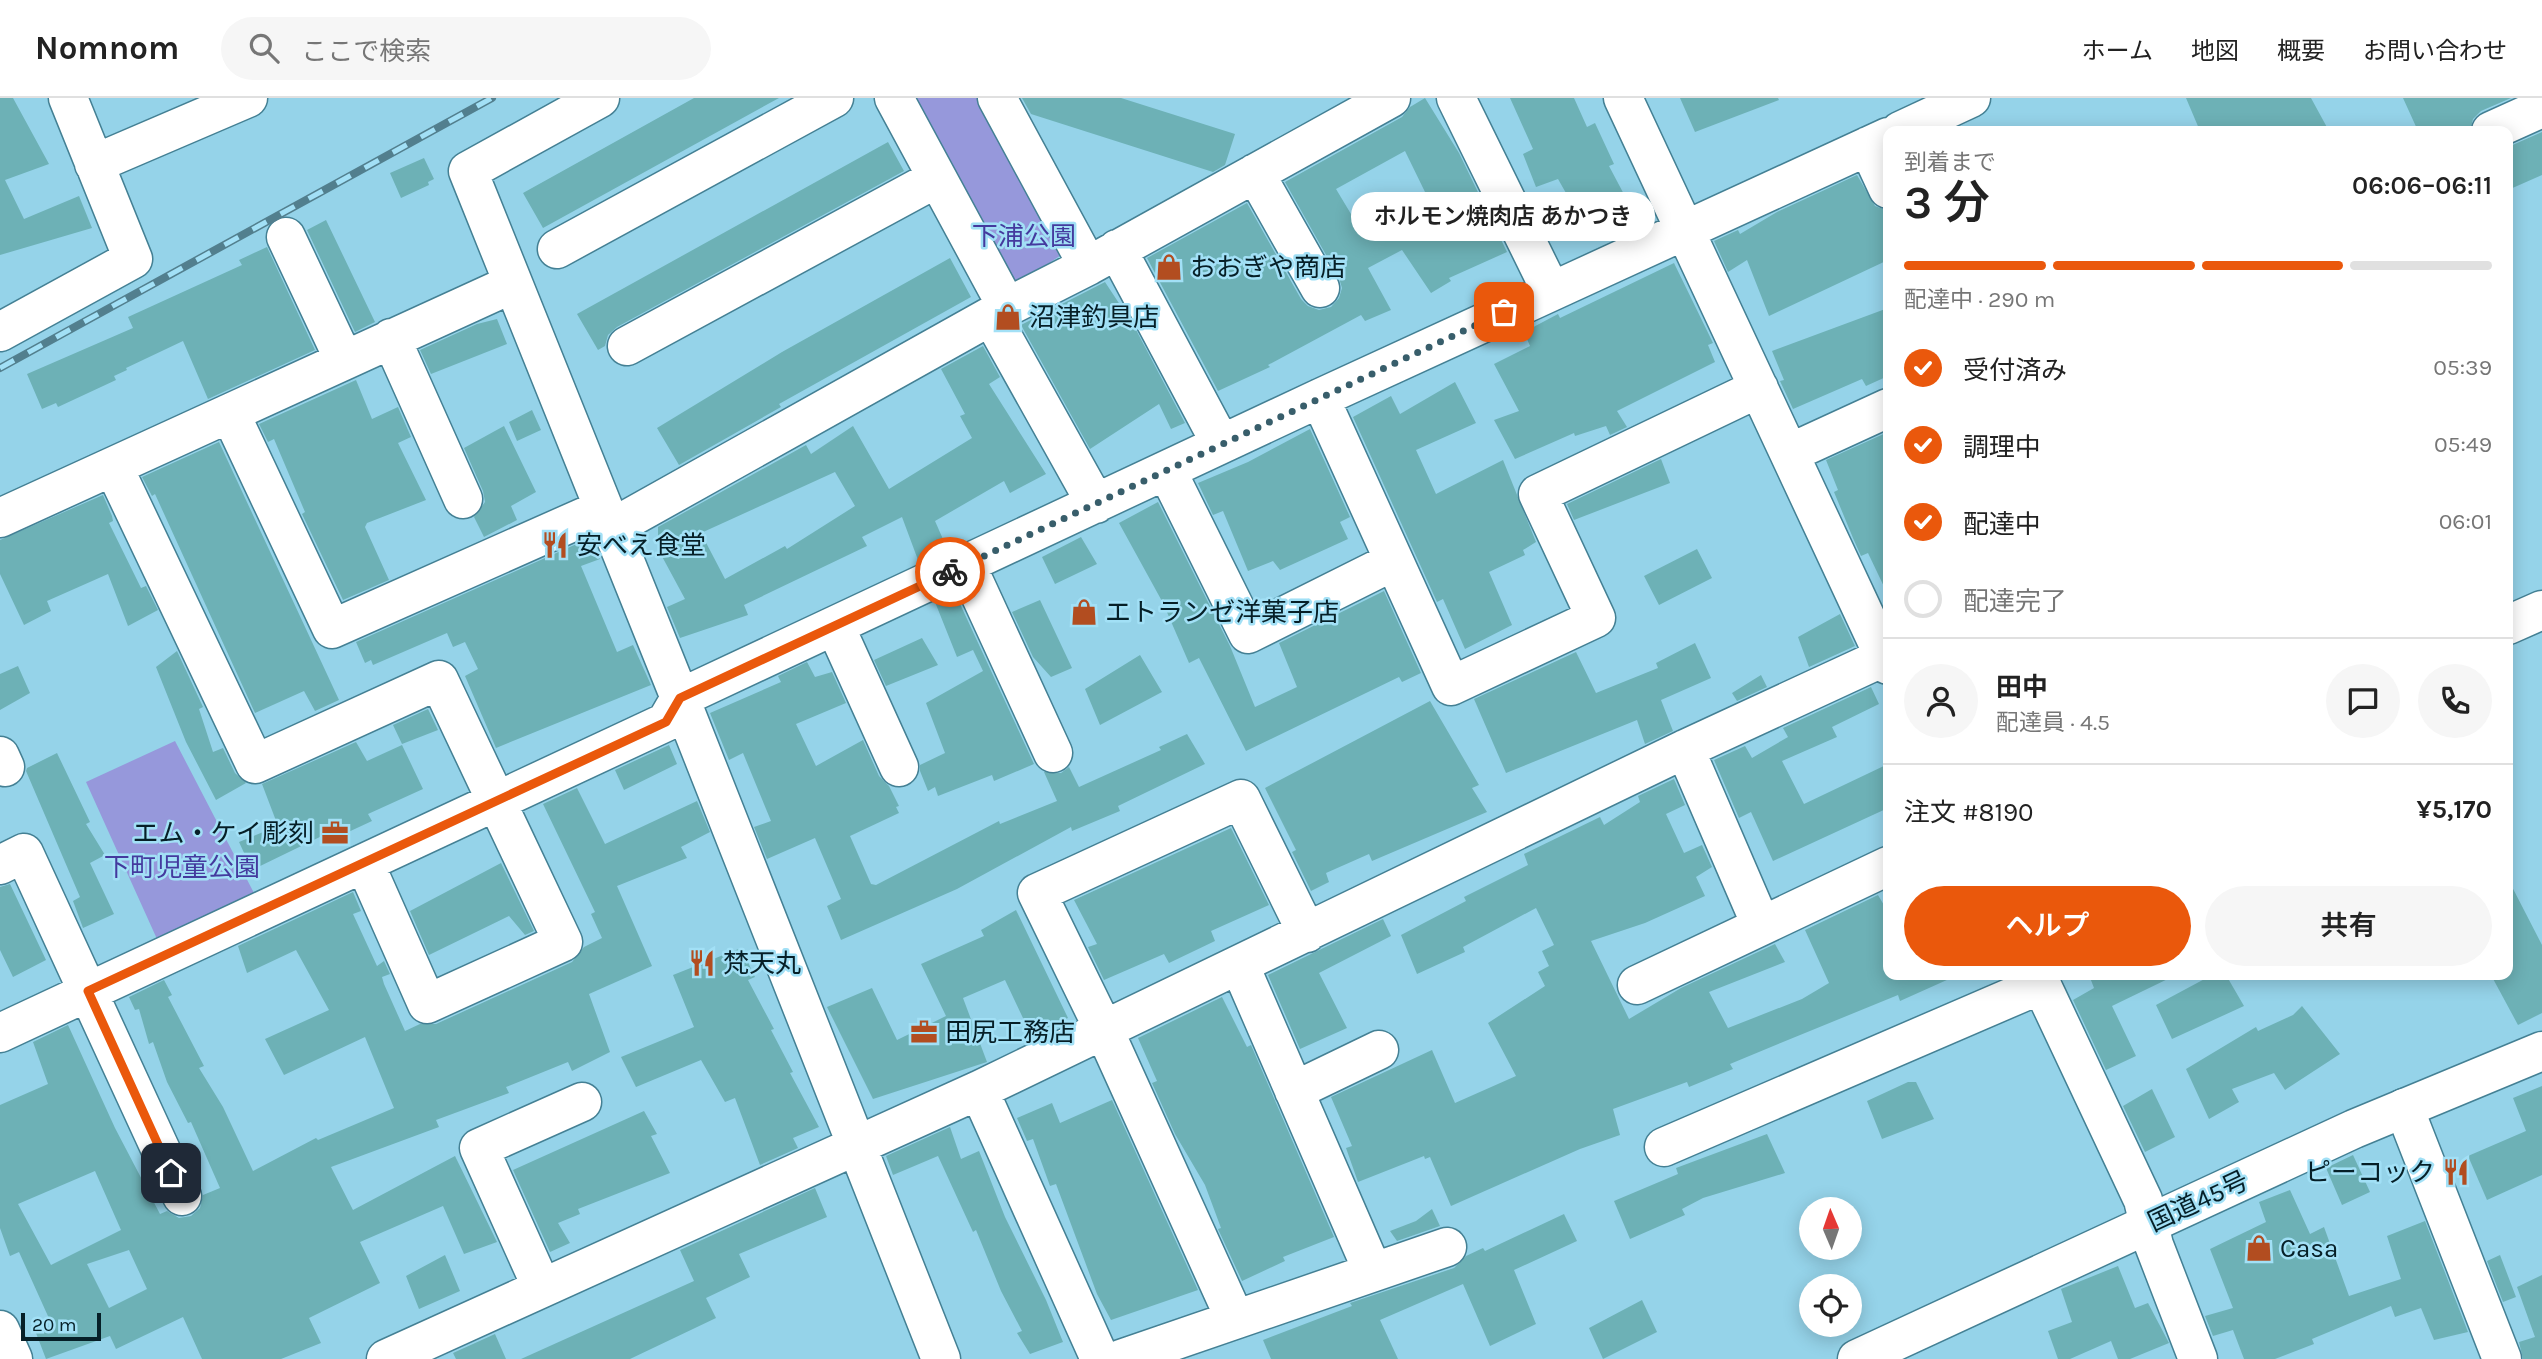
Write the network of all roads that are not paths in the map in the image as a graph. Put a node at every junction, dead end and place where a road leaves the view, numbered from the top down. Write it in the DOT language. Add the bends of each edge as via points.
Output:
graph roads {
  1 [pos="68,98"];
  2 [pos="248,98"];
  3 [pos="600,98"];
  4 [pos="834,98"];
  5 [pos="894,98"];
  6 [pos="997,98"];
  7 [pos="1329,98"];
  8 [pos="1456,98"];
  9 [pos="1623,98"];
  10 [pos="1971,98"];
  11 [pos="1381,104"];
  12 [pos="2542,108"];
  13 [pos="1911,126"];
  14 [pos="2502,126"];
  15 [pos="1883,139"];
  16 [pos="94,164"];
  17 [pos="1255,173"];
  18 [pos="937,178"];
  19 [pos="1686,231"];
  20 [pos="286,237"];
  21 [pos="557,249"];
  22 [pos="1102,258"];
  23 [pos="512,284"];
  24 [pos="1320,288"];
  25 [pos="1551,291"];
  26 [pos="999,311"];
  27 [pos="0,332"];
  28 [pos="391,338"];
  29 [pos="627,346"];
  30 [pos="344,360"];
  31 [pos="1759,388"];
  32 [pos="1320,398"];
  33 [pos="1883,410"];
  34 [pos="230,413"];
  35 [pos="1221,444"];
  36 [pos="1790,453"];
  37 [pos="114,468"];
  38 [pos="1167,471"];
  39 [pos="463,499"];
  40 [pos="1096,504"];
  41 [pos="0,519"];
  42 [pos="606,519"];
  43 [pos="1392,562"];
  44 [pos="966,564"];
  45 [pos="2542,610"];
  46 [pos="2513,623"];
  47 [pos="835,626"];
  48 [pos="1883,654"];
  49 [pos="1883,662"];
  50 [pos="680,698"];
  51 [pos="1685,749"];
  52 [pos="1053,753"];
  53 [pos="899,767"];
  54 [pos="496,803"];
  55 [pos="365,864"];
  56 [pos="0,865"];
  57 [pos="1883,868"];
  58 [pos="1761,925"];
  59 [pos="1307,933"];
  60 [pos="1240,965"];
  61 [pos="2037,980"];
  62 [pos="2039,980"];
  63 [pos="1637,985"];
  64 [pos="88,991"];
  65 [pos="1104,1030"];
  66 [pos="0,1033"];
  67 [pos="1379,1050"];
  68 [pos="2542,1051"];
  69 [pos="979,1090"];
  70 [pos="1294,1091"];
  71 [pos="582,1102"];
  72 [pos="2404,1108"];
  73 [pos="855,1146"];
  74 [pos="1664,1147"];
  75 [pos="182,1196"];
  76 [pos="2149,1223"];
  77 [pos="1447,1247"];
  78 [pos="1373,1272"];
  79 [pos="542,1288"];
  80 [pos="1235,1319"];
  81 [pos="0,1330"];
  82 [pos="439,1348"];
  83 [pos="13,1359"];
  84 [pos="386,1359"];
  85 [pos="941,1359"];
  86 [pos="1100,1359"];
  87 [pos="1121,1359"];
  88 [pos="1857,1359"];
  89 [pos="2198,1359"];
  90 [pos="2502,1359"];
  1 -- 16 [label="main road"];
  2 -- 16 [label="main road"];
  3 -- 23 [label="main road" via="468,171"];
  4 -- 21 [label="main road"];
  5 -- 18 [label="main road"];
  6 -- 22 [label="main road"];
  7 -- 11 [label="main road"];
  8 -- 25 [label="main road"];
  9 -- 19 [label="main road"];
  10 -- 13 [label="main road"];
  11 -- 17 [label="main road"];
  12 -- 14 [label="main road"];
  15 -- 19 [label="main road"];
  16 -- 27 [label="main road" via="133,259"];
  17 -- 22 [label="main road"];
  17 -- 24 [label="main road"];
  18 -- 26 [label="main road"];
  18 -- 29 [label="main road"];
  19 -- 25 [label="main road"];
  19 -- 31 [label="main road"];
  20 -- 30 [label="main road"];
  22 -- 26 [label="main road"];
  22 -- 35 [label="main road"];
  23 -- 28 [label="main road"];
  23 -- 42 [label="main road"];
  25 -- 32 [label="main road"];
  26 -- 40 [label="main road"];
  26 -- 42 [label="main road"];
  28 -- 30 [label="main road"];
  28 -- 39 [label="main road"];
  30 -- 34 [label="main road"];
  31 -- 36 [label="main road"];
  31 -- 43 [label="main road" via="1538,494 1596,618 1451,685"];
  32 -- 35 [label="main road"];
  32 -- 43 [label="main road"];
  33 -- 36 [label="main road"];
  34 -- 37 [label="main road"];
  34 -- 42 [label="main road" via="332,629"];
  35 -- 38 [label="main road"];
  36 -- 48 [label="main road"];
  37 -- 41 [label="main road"];
  37 -- 54 [label="main road" via="255,764 439,680"];
  38 -- 40 [label="main road"];
  38 -- 43 [label="main road" via="1248,634"];
  40 -- 44 [label="main road"];
  42 -- 50 [label="main road"];
  44 -- 47 [label="main road"];
  44 -- 52 [label="main road"];
  45 -- 46 [label="main road"];
  47 -- 50 [label="main road"];
  47 -- 53 [label="main road"];
  49 -- 51 [label="main road"];
  50 -- 54 [label="main road" via="666,722"];
  50 -- 73 [label="main road"];
  51 -- 58 [label="main road"];
  51 -- 59 [label="main road"];
  54 -- 55 [label="main road"];
  54 -- 55 [label="main road" via="563,942 428,1004"];
  55 -- 64 [label="main road"];
  56 -- 64 [label="main road" via="24,853"];
  57 -- 58 [label="main road"];
  58 -- 63 [label="main road"];
  59 -- 60 [label="main road"];
  59 -- 65 [label="main road" via="1241,799 1037,894"];
  60 -- 65 [label="main road"];
  60 -- 70 [label="main road"];
  61 -- 74 [label="main road"];
  62 -- 76 [label="main road" via="2143,1200"];
  64 -- 66 [label="main road"];
  64 -- 75 [label="main road"];
  65 -- 69 [label="main road"];
  65 -- 80 [label="main road"];
  67 -- 70 [label="main road"];
  68 -- 72 [label="main road, 国道45号"];
  69 -- 73 [label="main road"];
  69 -- 86 [label="main road"];
  70 -- 78 [label="main road"];
  71 -- 79 [label="main road" via="479,1148"];
  72 -- 76 [label="main road, 国道45号"];
  72 -- 90 [label="main road"];
  73 -- 79 [label="main road"];
  73 -- 85 [label="main road"];
  76 -- 88 [label="main road, 国道45号"];
  76 -- 89 [label="main road"];
  77 -- 78 [label="main road"];
  78 -- 80 [label="main road"];
  79 -- 82 [label="main road"];
  80 -- 87 [label="main road"];
  81 -- 83 [label="main road"];
  82 -- 84 [label="main road"];
}
